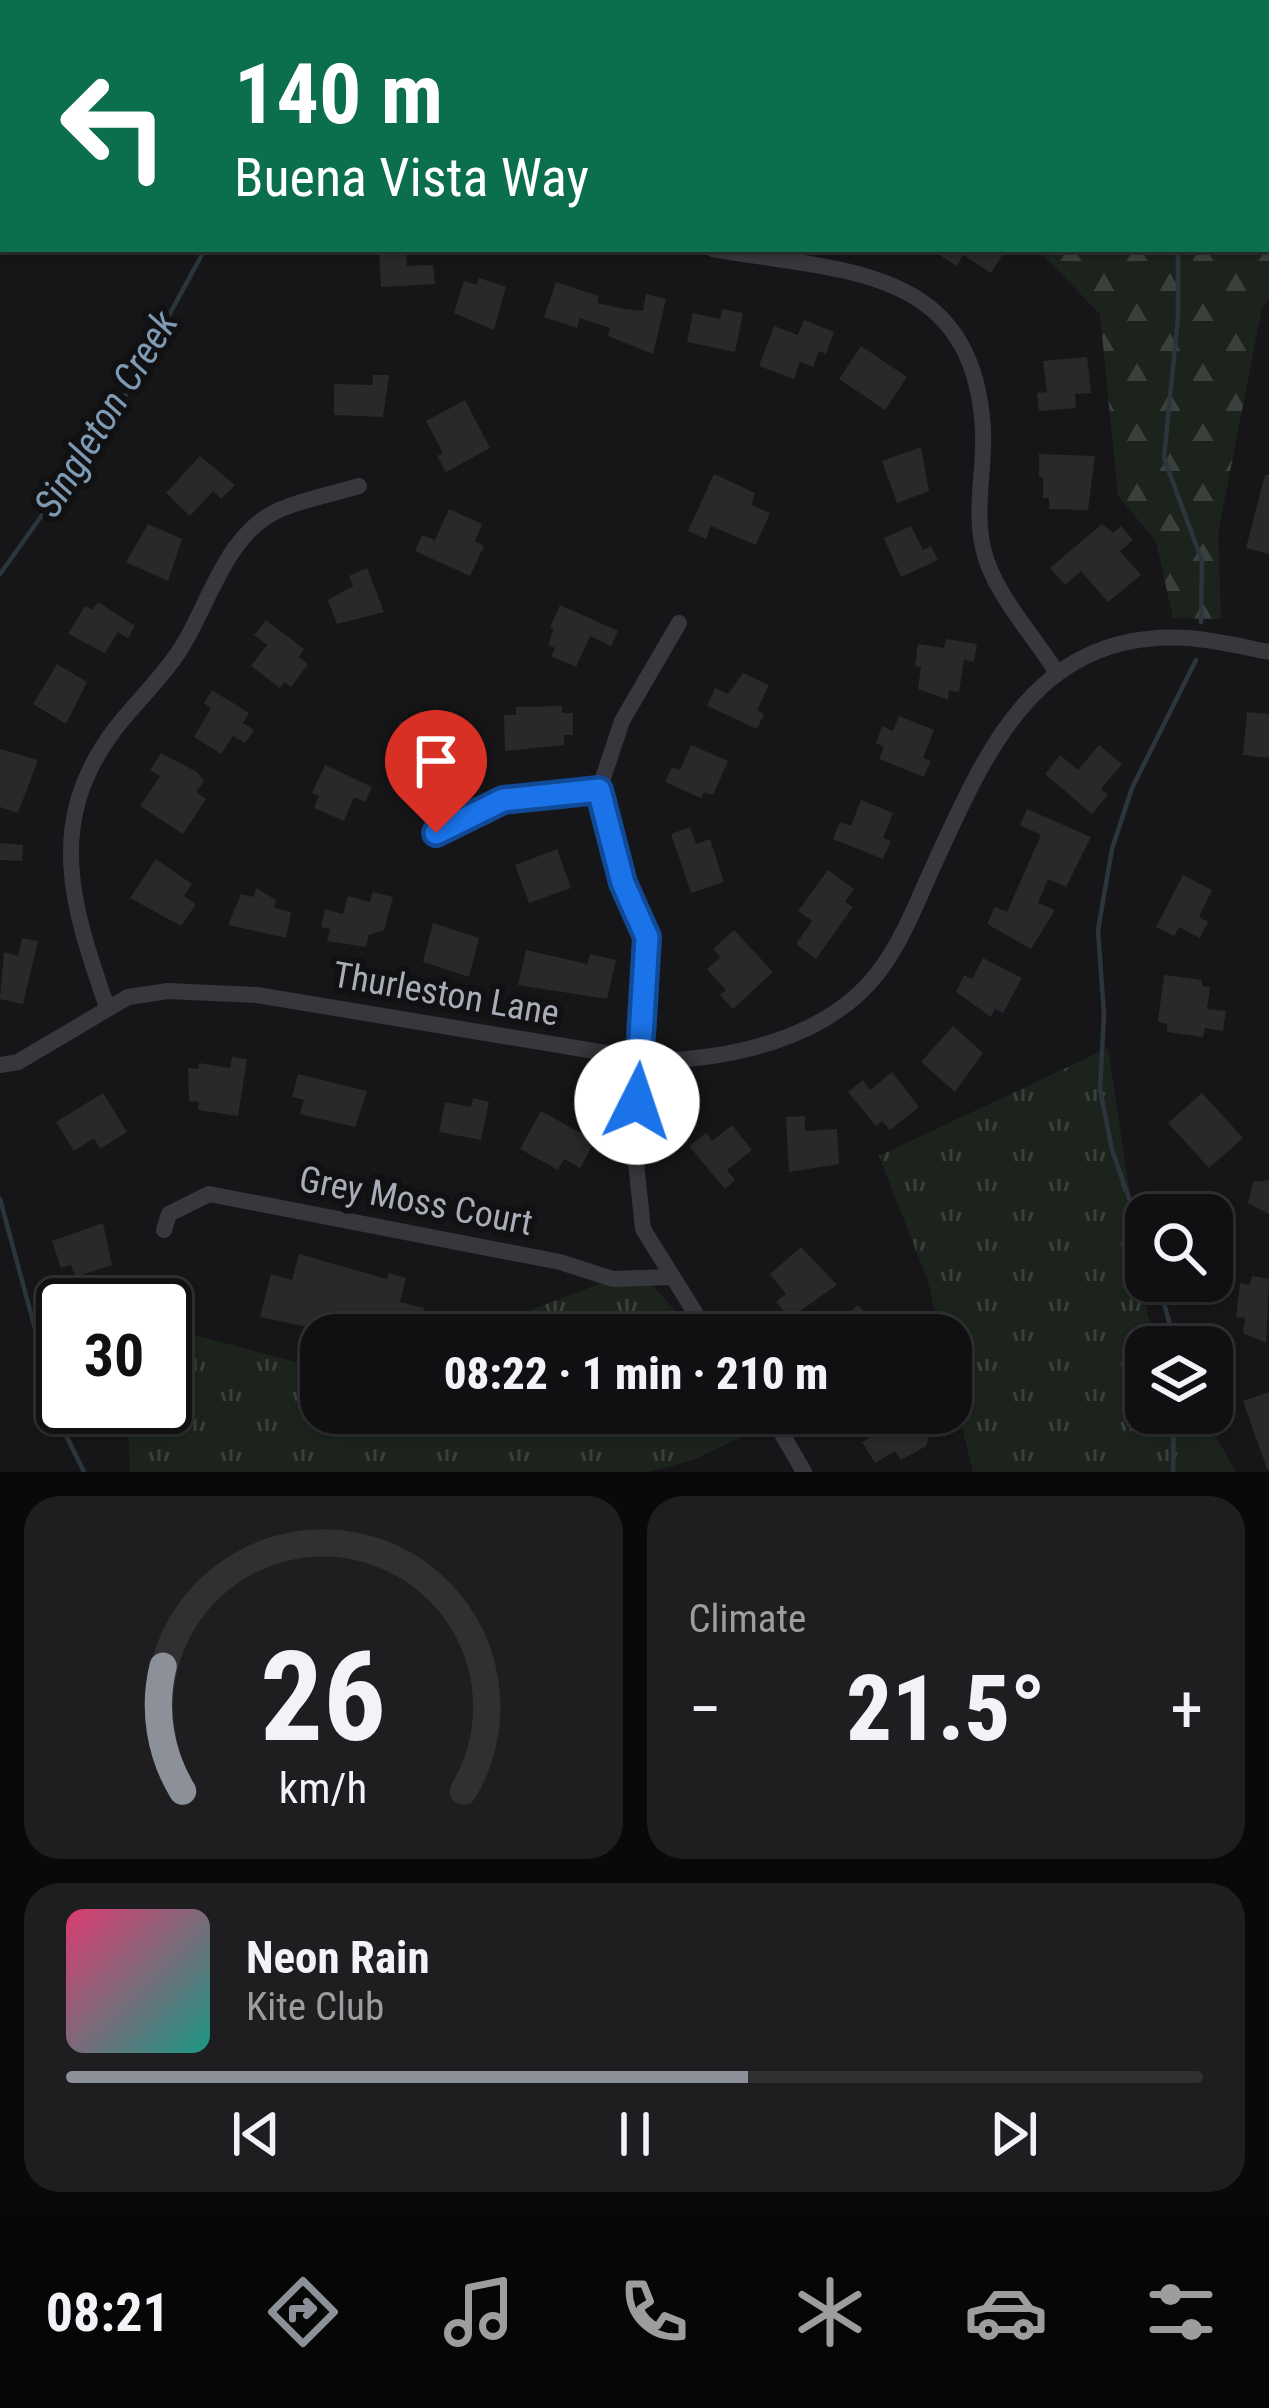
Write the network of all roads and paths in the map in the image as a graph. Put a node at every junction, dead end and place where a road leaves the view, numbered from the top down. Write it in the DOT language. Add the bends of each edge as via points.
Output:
graph roads {
  1 [pos="731,252"];
  2 [pos="359,486"];
  3 [pos="679,623"];
  4 [pos="1269,652"];
  5 [pos="1057,673"];
  6 [pos="599,790"];
  7 [pos="436,833"];
  8 [pos="107,1007"];
  9 [pos="640,1060"];
  10 [pos="0,1066"];
  11 [pos="164,1230"];
  12 [pos="670,1277"];
  13 [pos="695,1314"];
  14 [pos="782,1434"];
  15 [pos="804,1472"];
  1 -- 5 [label="street" via="868,275 911,290 940,313 966,347 978,391 983,550"];
  2 -- 8 [label="street" via="276,512 241,542 180,650 97,755 76,812 68,870"];
  3 -- 6 [label="street" via="622,721"];
  4 -- 5 [label="street, Thurleston Lane" via="1187,638 1138,641"];
  5 -- 9 [label="street, Thurleston Lane" via="986,751 877,975 786,1037 713,1059"];
  6 -- 7 [label="street" via="503,800"];
  6 -- 9 [label="street" via="623,883 647,937"];
  8 -- 9 [label="street, Thurleston Lane" via="167,992 257,995"];
  8 -- 10 [label="street, Thurleston Lane"];
  9 -- 12 [label="street" via="634,1144 643,1229"];
  11 -- 12 [label="street, Grey Moss Court" via="169,1214 208,1195 613,1279"];
  12 -- 13 [label="street"];
  14 -- 15 [label="street"];
}
